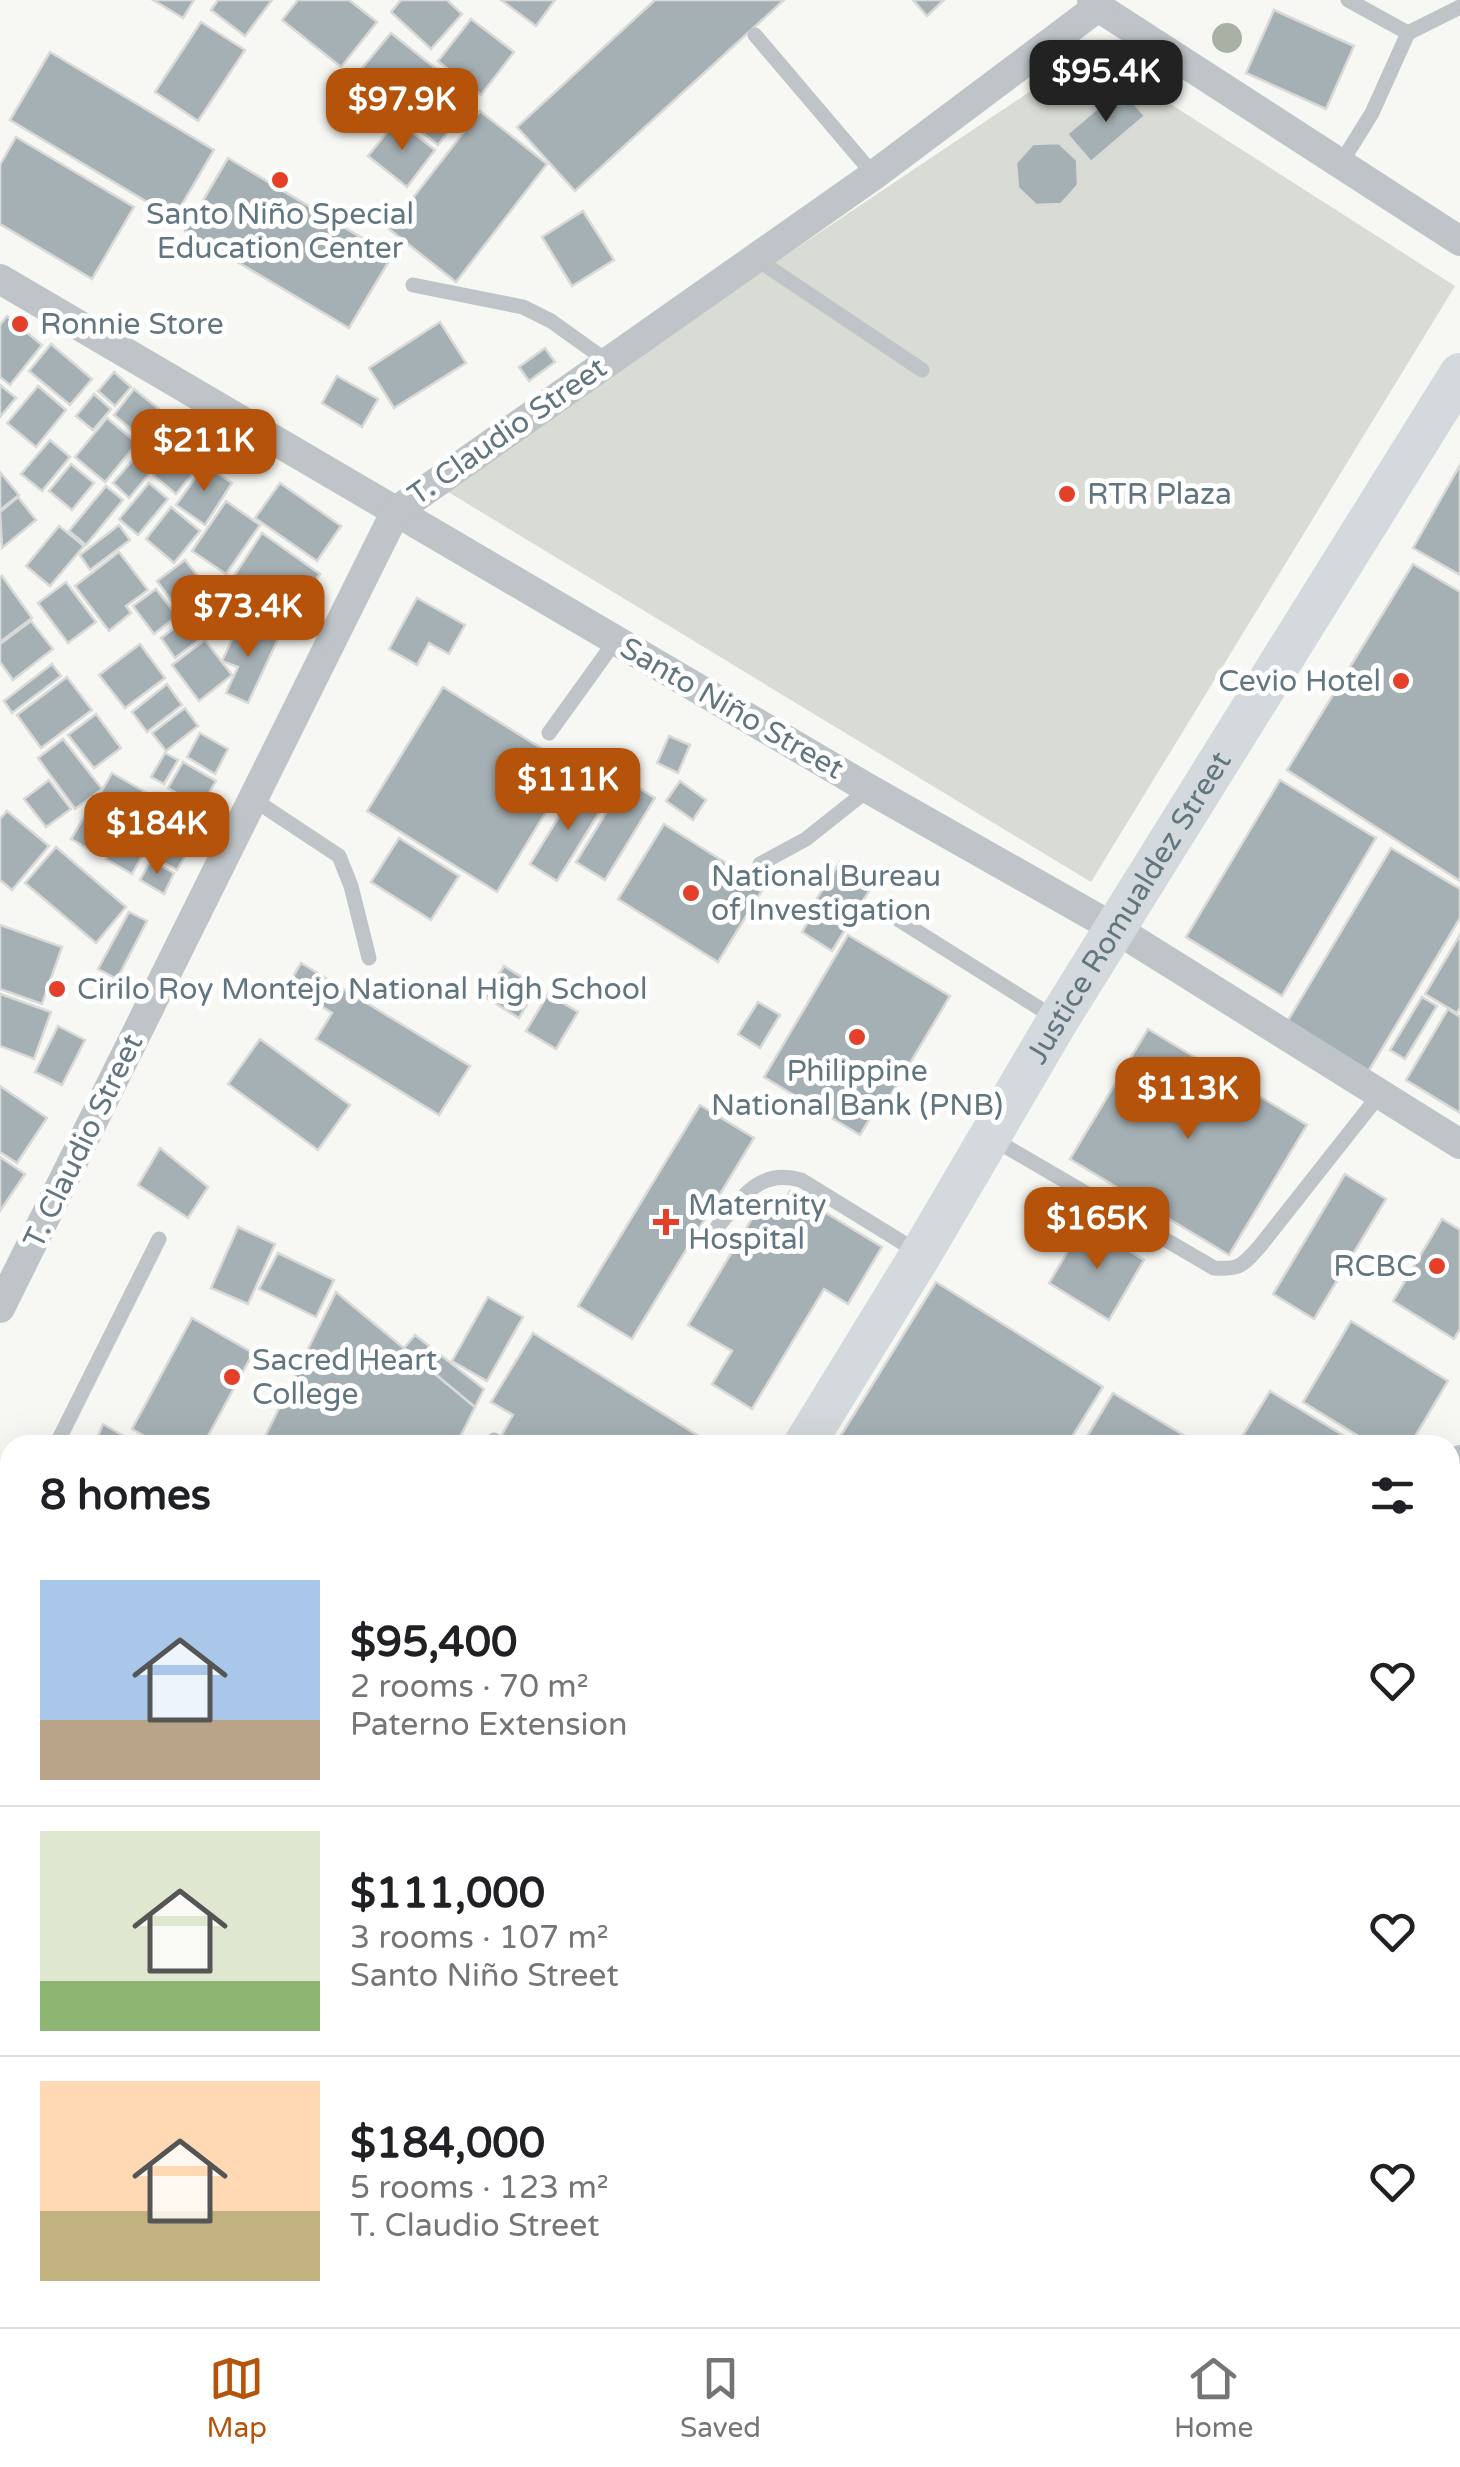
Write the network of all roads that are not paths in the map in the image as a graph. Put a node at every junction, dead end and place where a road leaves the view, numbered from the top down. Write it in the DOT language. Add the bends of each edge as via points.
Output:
graph roads {
  1 [pos="1348,0"];
  2 [pos="1097,2"];
  3 [pos="1460,7"];
  4 [pos="1408,33"];
  5 [pos="755,35"];
  6 [pos="1341,163"];
  7 [pos="874,176"];
  8 [pos="1460,241"];
  9 [pos="754,258"];
  10 [pos="0,279"];
  11 [pos="413,285"];
  12 [pos="607,361"];
  13 [pos="922,370"];
  14 [pos="1460,374"];
  15 [pos="396,511"];
  16 [pos="616,640"];
  17 [pos="549,732"];
  18 [pos="868,789"];
  19 [pos="253,799"];
  20 [pos="760,864"];
  21 [pos="900,920"];
  22 [pos="1116,929"];
  23 [pos="368,958"];
  24 [pos="1058,1020"];
  25 [pos="1380,1094"];
  26 [pos="990,1137"];
  27 [pos="1460,1144"];
  28 [pos="717,1227"];
  29 [pos="159,1239"];
  30 [pos="921,1254"];
  31 [pos="0,1308"];
  32 [pos="61,1435"];
  33 [pos="810,1435"];
  1 -- 4 [label="lane"];
  2 -- 6 [label="street"];
  2 -- 7 [label="street, T. Claudio Street"];
  3 -- 4 [label="lane"];
  4 -- 6 [label="lane"];
  5 -- 7 [label="lane"];
  6 -- 8 [label="street"];
  7 -- 9 [label="street, T. Claudio Street"];
  9 -- 12 [label="street, T. Claudio Street"];
  9 -- 13 [label="lane"];
  10 -- 15 [label="street, Santo Niño Street"];
  11 -- 12 [label="lane" via="536,312"];
  12 -- 15 [label="street, T. Claudio Street"];
  14 -- 22 [label="main road, Justice Romualdez Street"];
  15 -- 16 [label="street, Santo Niño Street"];
  15 -- 19 [label="street, T. Claudio Street"];
  16 -- 17 [label="lane"];
  16 -- 18 [label="street, Santo Niño Street"];
  18 -- 20 [label="lane" via="806,839"];
  18 -- 22 [label="street, Santo Niño Street"];
  19 -- 23 [label="lane" via="338,856"];
  19 -- 31 [label="street, T. Claudio Street"];
  21 -- 24 [label="lane"];
  22 -- 24 [label="main road, Justice Romualdez Street"];
  22 -- 25 [label="street, Santo Niño Street"];
  24 -- 26 [label="main road, Justice Romualdez Street"];
  25 -- 26 [label="lane" via="1260,1246 1232,1270 1214,1268"];
  25 -- 27 [label="street, Santo Niño Street"];
  26 -- 30 [label="main road, Justice Romualdez Street"];
  28 -- 30 [label="lane" via="750,1190 784,1175"];
  29 -- 32 [label="lane"];
  30 -- 33 [label="main road, Justice Romualdez Street"];
}
